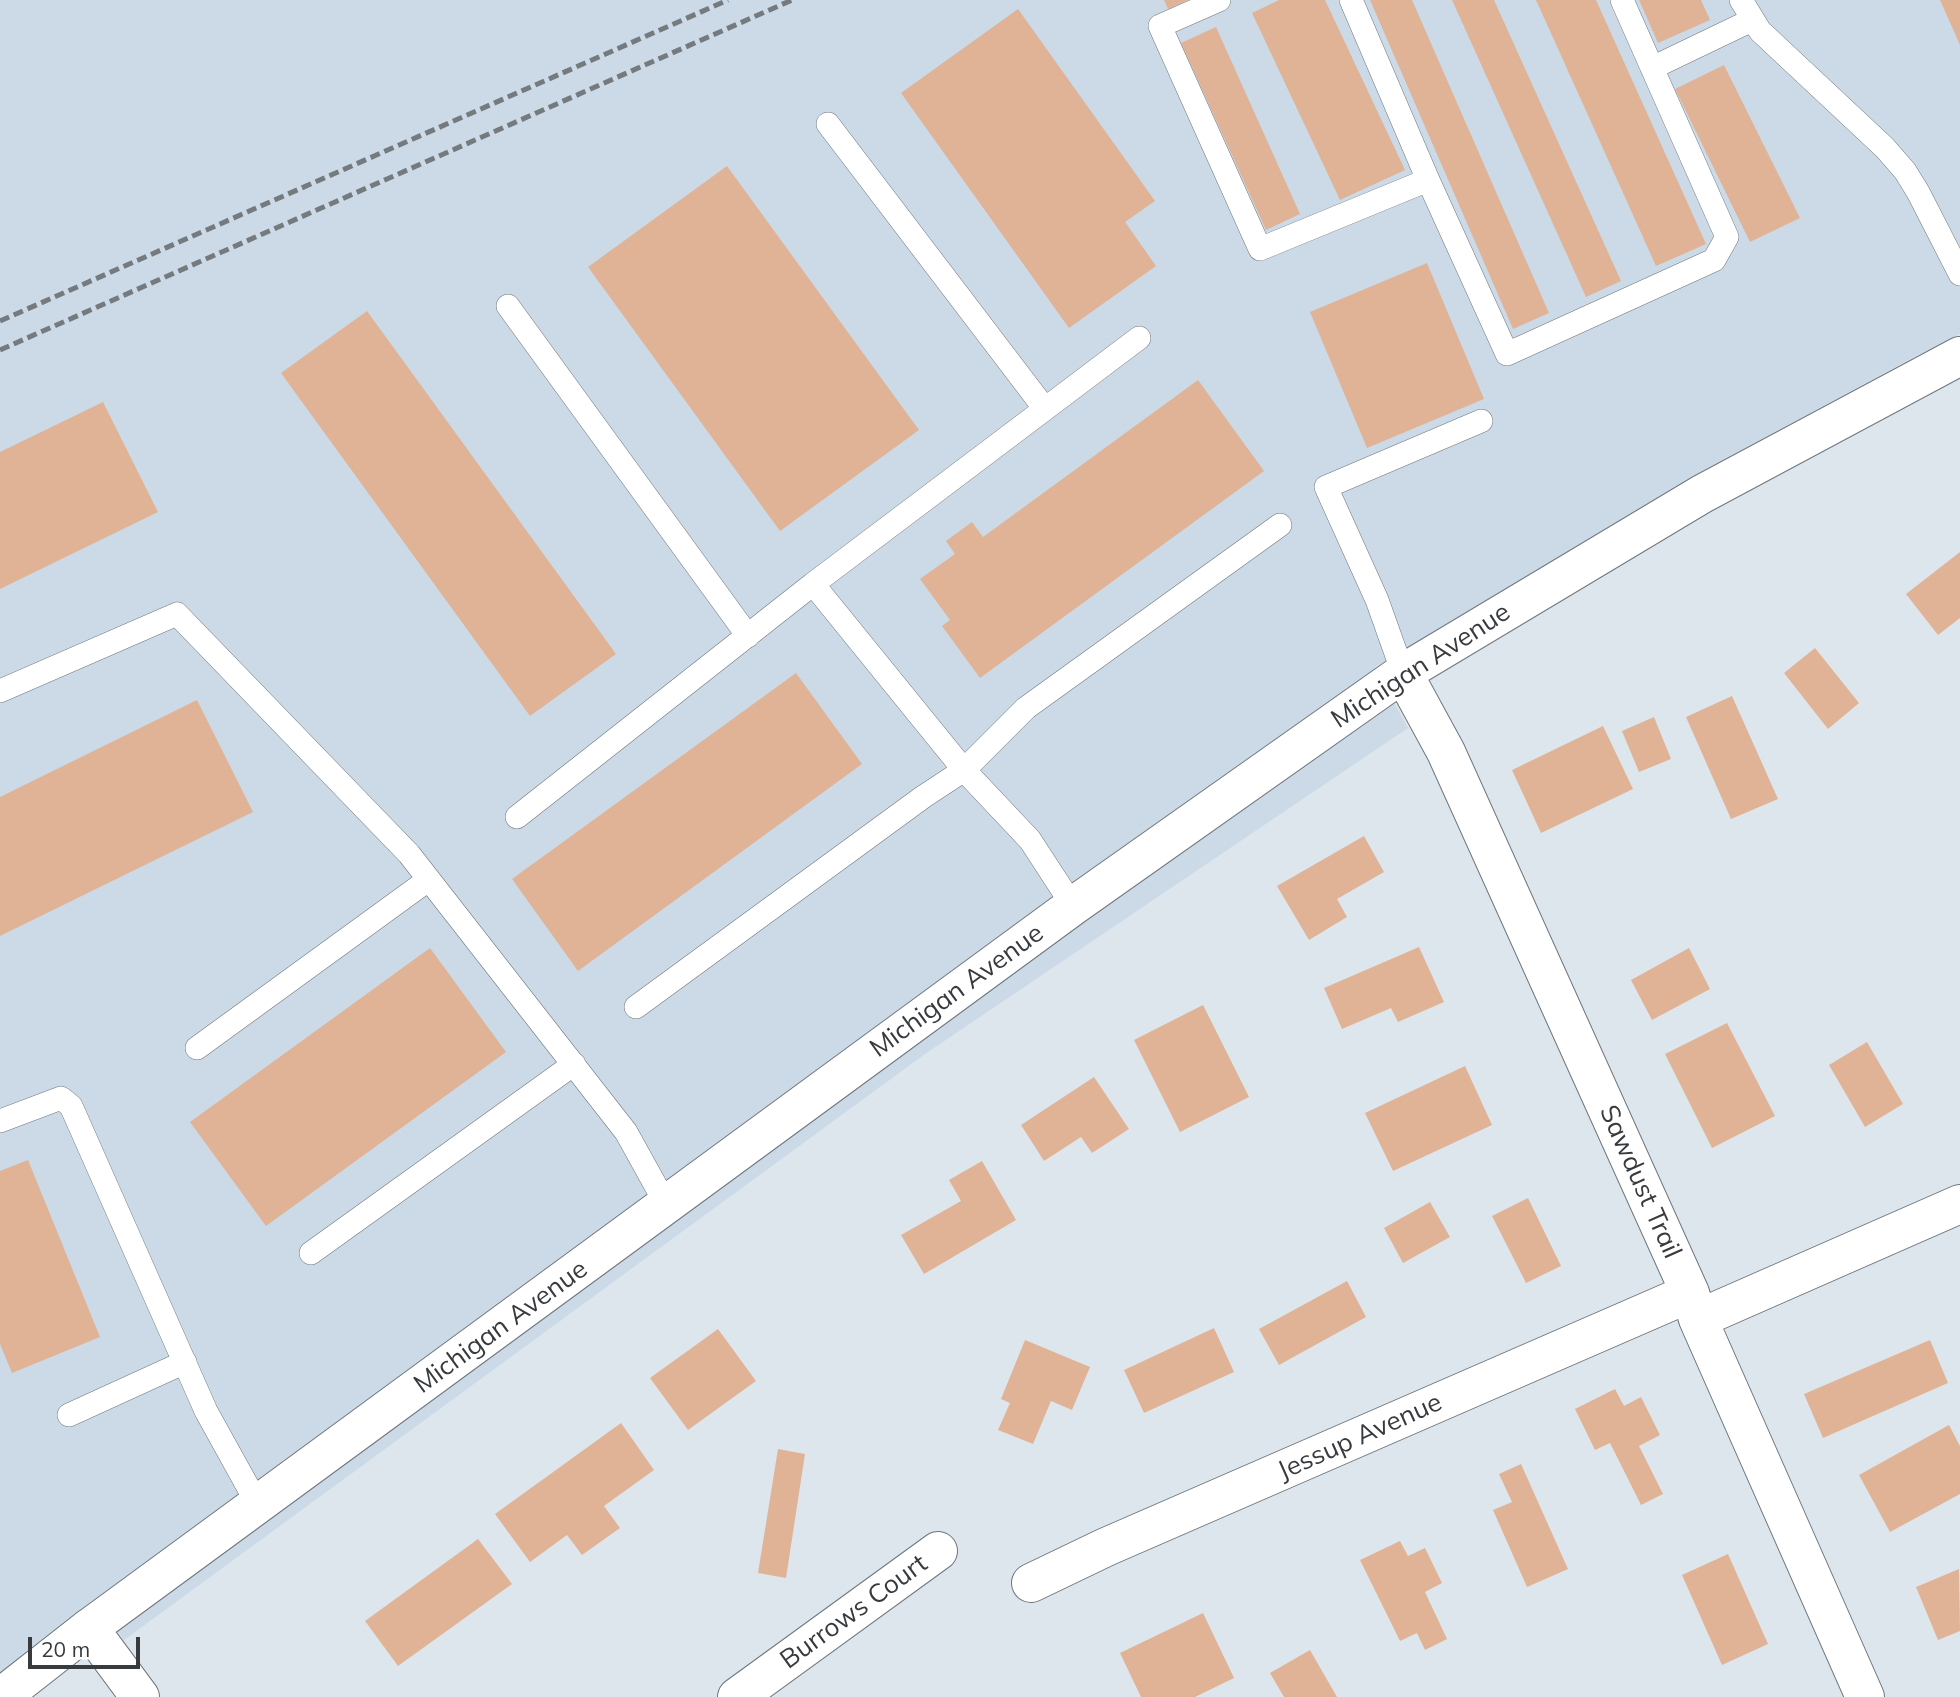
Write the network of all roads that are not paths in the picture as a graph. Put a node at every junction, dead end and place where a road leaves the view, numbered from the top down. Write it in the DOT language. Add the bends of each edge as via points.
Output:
graph roads {
  1 [pos="1219,0"];
  2 [pos="1351,0"];
  3 [pos="1622,0"];
  4 [pos="1747,10"];
  5 [pos="1652,68"];
  6 [pos="828,124"];
  7 [pos="1428,180"];
  8 [pos="1960,274"];
  9 [pos="508,306"];
  10 [pos="1139,338"];
  11 [pos="1960,356"];
  12 [pos="1045,409"];
  13 [pos="1481,421"];
  14 [pos="1280,525"];
  15 [pos="813,584"];
  16 [pos="748,636"];
  17 [pos="1403,673"];
  18 [pos="0,691"];
  19 [pos="964,770"];
  20 [pos="517,817"];
  21 [pos="428,880"];
  22 [pos="1073,906"];
  23 [pos="636,1007"];
  24 [pos="197,1048"];
  25 [pos="574,1064"];
  26 [pos="0,1121"];
  27 [pos="1960,1204"];
  28 [pos="667,1206"];
  29 [pos="311,1253"];
  30 [pos="1694,1306"];
  31 [pos="185,1362"];
  32 [pos="69,1415"];
  33 [pos="258,1505"];
  34 [pos="937,1551"];
  35 [pos="1031,1583"];
  36 [pos="89,1628"];
  37 [pos="1,1697"];
  38 [pos="140,1697"];
  39 [pos="737,1697"];
  40 [pos="1865,1697"];
  1 -- 7 [label="lane" via="1160,26 1259,250"];
  2 -- 7 [label="lane"];
  3 -- 5 [label="lane"];
  4 -- 5 [label="lane"];
  4 -- 8 [label="lane" via="1760,31 1905,171"];
  5 -- 7 [label="lane" via="1727,237 1714,260 1507,354"];
  6 -- 12 [label="lane"];
  9 -- 16 [label="lane"];
  10 -- 12 [label="lane"];
  11 -- 17 [label="street, Michigan Avenue" via="1702,494"];
  12 -- 15 [label="lane"];
  13 -- 17 [label="lane" via="1326,486 1377,600"];
  14 -- 19 [label="lane" via="1027,708"];
  15 -- 16 [label="lane"];
  15 -- 19 [label="lane"];
  16 -- 20 [label="lane"];
  17 -- 22 [label="street, Michigan Avenue"];
  17 -- 30 [label="street, Sawdust Trail" via="1446,752"];
  18 -- 21 [label="lane" via="177,614"];
  19 -- 22 [label="lane" via="1030,840"];
  19 -- 23 [label="lane"];
  21 -- 24 [label="lane"];
  21 -- 25 [label="lane"];
  22 -- 28 [label="street, Michigan Avenue"];
  25 -- 28 [label="lane" via="626,1132"];
  25 -- 29 [label="lane"];
  26 -- 31 [label="lane" via="61,1098 71,1106"];
  27 -- 30 [label="street, Jessup Avenue"];
  28 -- 33 [label="street, Michigan Avenue"];
  30 -- 35 [label="street, Jessup Avenue" via="1106,1547"];
  30 -- 40 [label="street, Sawdust Trail"];
  31 -- 32 [label="lane"];
  31 -- 33 [label="lane"];
  33 -- 36 [label="street, Michigan Avenue"];
  34 -- 39 [label="street, Burrows Court"];
  36 -- 37 [label="street, Michigan Avenue"];
  36 -- 38 [label="street"];
}
